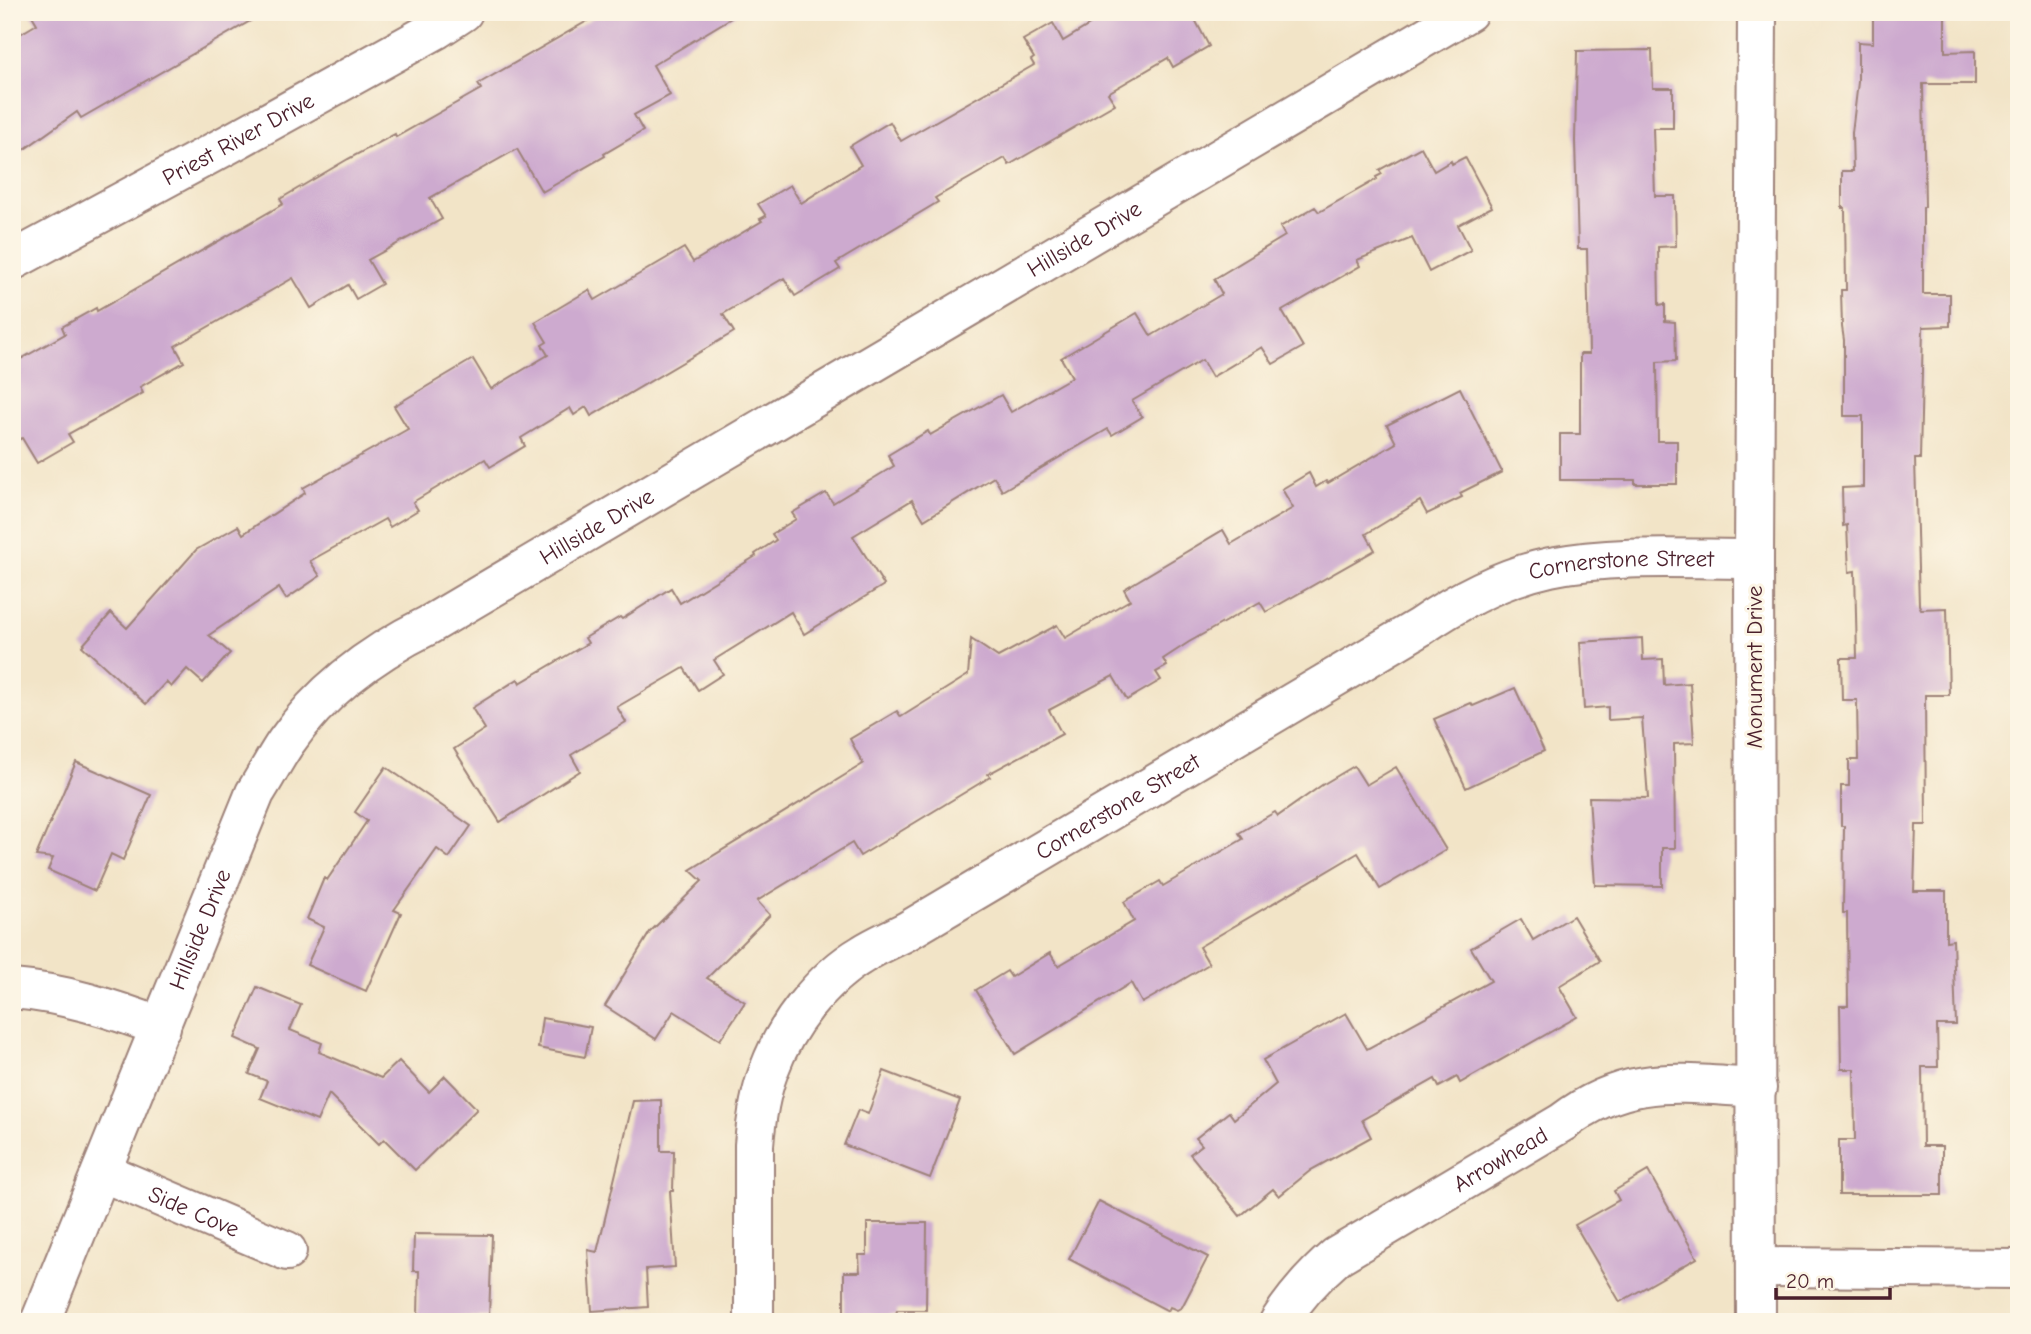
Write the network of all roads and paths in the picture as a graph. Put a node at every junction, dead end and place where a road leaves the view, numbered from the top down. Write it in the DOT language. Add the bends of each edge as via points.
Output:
graph roads {
  1 [pos="463,12"];
  2 [pos="1468,12"];
  3 [pos="1757,12"];
  4 [pos="12,261"];
  5 [pos="1754,559"];
  6 [pos="12,989"];
  7 [pos="162,1027"];
  8 [pos="1757,1088"];
  9 [pos="102,1172"];
  10 [pos="287,1251"];
  11 [pos="1757,1267"];
  12 [pos="2019,1269"];
  13 [pos="40,1322"];
  14 [pos="754,1322"];
  15 [pos="1279,1322"];
  16 [pos="1756,1322"];
  1 -- 4 [label="street, Priest River Drive"];
  2 -- 7 [label="street, Hillside Drive" via="401,638 350,673 293,732 256,793"];
  3 -- 5 [label="street, Monument Drive"];
  5 -- 8 [label="street, Monument Drive"];
  5 -- 14 [label="street, Cornerstone Street" via="1614,560 1550,567 1495,584 841,969 785,1037 768,1071 754,1145"];
  6 -- 7 [label="street" via="99,1005"];
  7 -- 9 [label="street, Hillside Drive"];
  8 -- 11 [label="street, Monument Drive"];
  8 -- 15 [label="street, Arrowhead" via="1655,1083 1611,1093 1337,1256"];
  9 -- 10 [label="street, Side Cove"];
  9 -- 13 [label="street, Hillside Drive"];
  11 -- 12 [label="street"];
  11 -- 16 [label="street, Monument Drive"];
}
